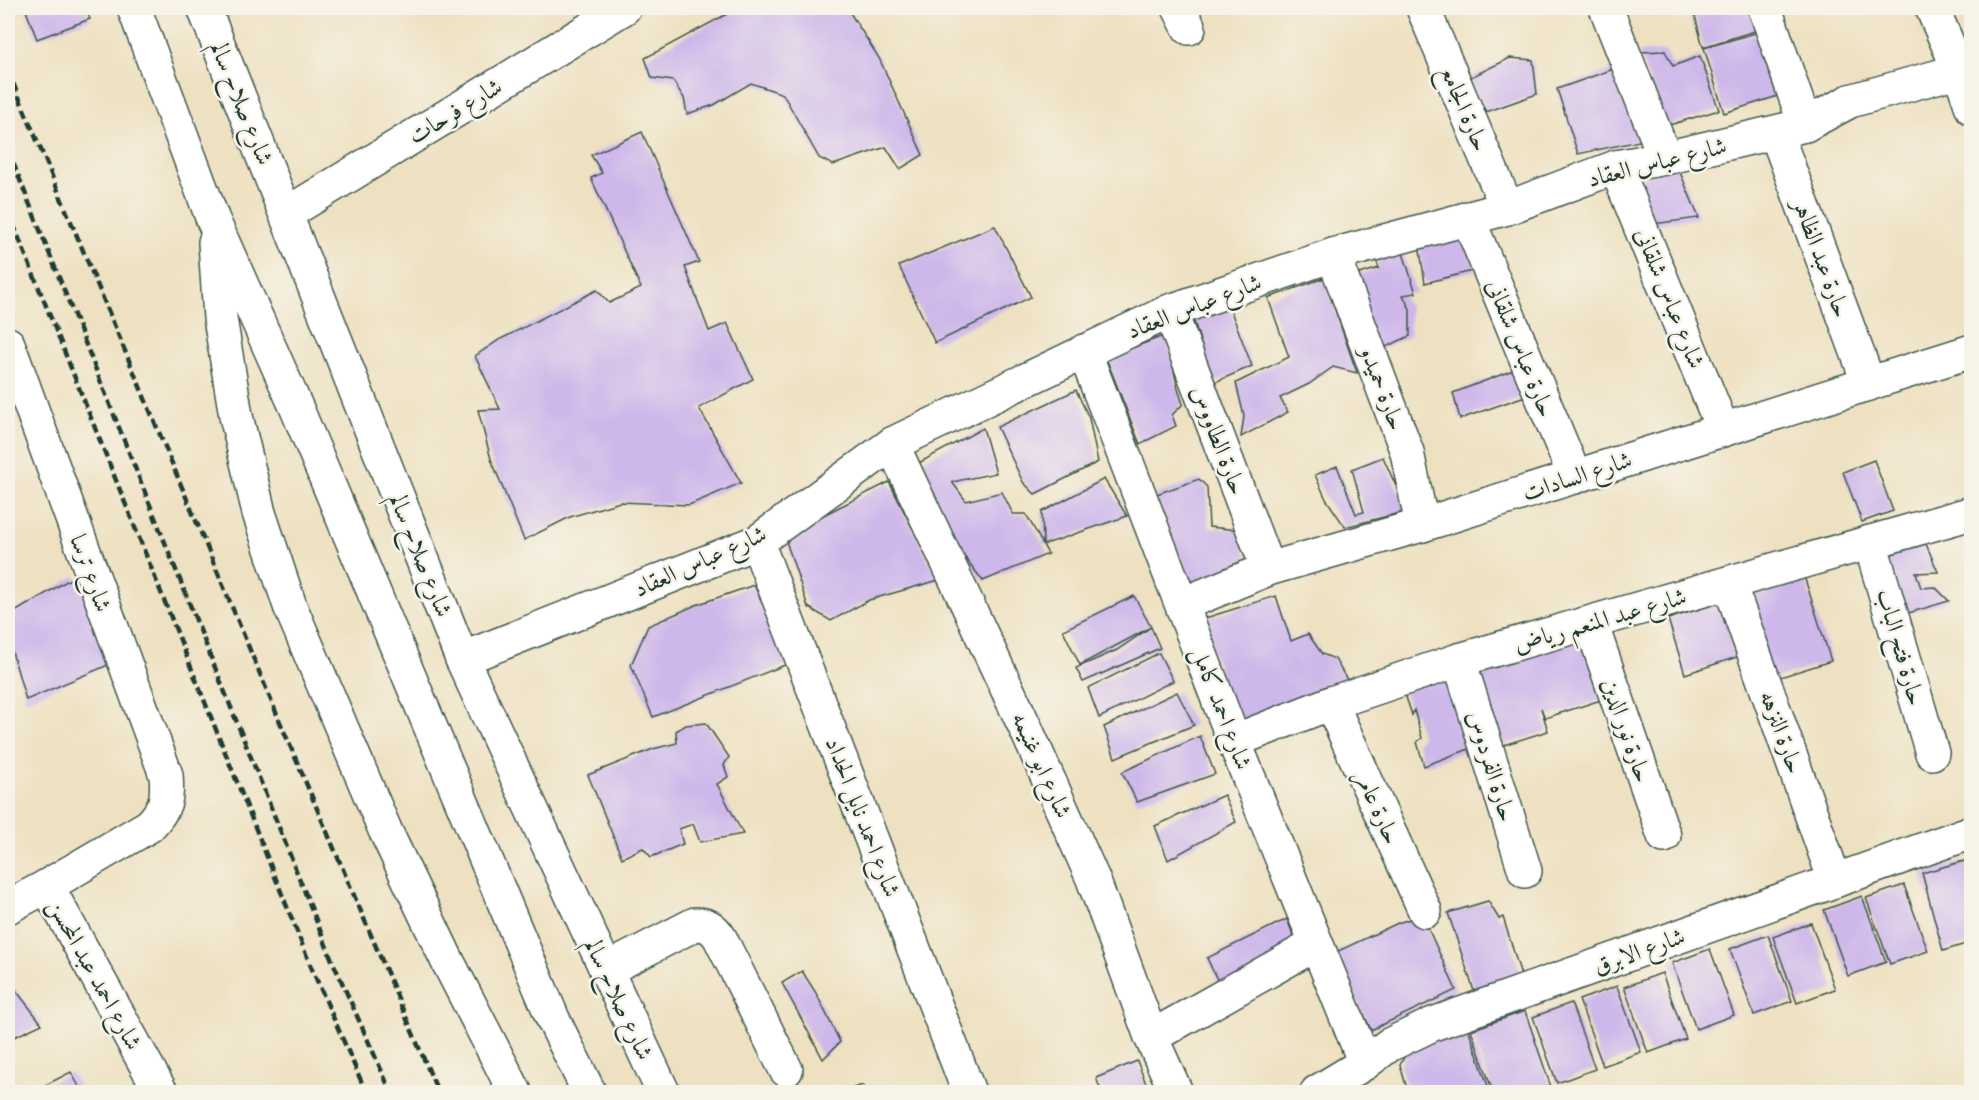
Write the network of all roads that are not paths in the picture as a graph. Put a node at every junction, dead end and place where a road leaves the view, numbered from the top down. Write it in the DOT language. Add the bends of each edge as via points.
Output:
graph roads {
  1 [pos="134,8"];
  2 [pos="204,8"];
  3 [pos="624,8"];
  4 [pos="1423,8"];
  5 [pos="1606,8"];
  6 [pos="1765,8"];
  7 [pos="1932,8"];
  8 [pos="1965,69"];
  9 [pos="1971,108"];
  10 [pos="1790,129"];
  11 [pos="1665,158"];
  12 [pos="1616,166"];
  13 [pos="1507,208"];
  14 [pos="286,214"];
  15 [pos="1468,218"];
  16 [pos="213,220"];
  17 [pos="1333,255"];
  18 [pos="1170,311"];
  19 [pos="8,344"];
  20 [pos="1084,351"];
  21 [pos="1971,351"];
  22 [pos="1869,384"];
  23 [pos="1723,430"];
  24 [pos="891,444"];
  25 [pos="1575,477"];
  26 [pos="1971,513"];
  27 [pos="1422,525"];
  28 [pos="757,542"];
  29 [pos="1870,542"];
  30 [pos="1268,569"];
  31 [pos="1729,583"];
  32 [pos="1183,604"];
  33 [pos="1591,623"];
  34 [pos="462,659"];
  35 [pos="1459,660"];
  36 [pos="1331,703"];
  37 [pos="1234,741"];
  38 [pos="1932,753"];
  39 [pos="1971,832"];
  40 [pos="1664,836"];
  41 [pos="1525,871"];
  42 [pos="1835,881"];
  43 [pos="47,886"];
  44 [pos="8,907"];
  45 [pos="1425,911"];
  46 [pos="1316,944"];
  47 [pos="606,970"];
  48 [pos="1151,1037"];
  49 [pos="1365,1063"];
  50 [pos="786,1070"];
  51 [pos="161,1092"];
  52 [pos="515,1092"];
  53 [pos="589,1092"];
  54 [pos="663,1092"];
  55 [pos="969,1092"];
  56 [pos="1176,1092"];
  57 [pos="1317,1092"];
  1 -- 16 [label="main road"];
  2 -- 14 [label="main road, شارع صلاح سالم"];
  3 -- 14 [label="main road, شارع فرحات"];
  4 -- 13 [label="main road, حارة الجامع"];
  5 -- 11 [label="main road"];
  6 -- 10 [label="main road, حارة عبد الظاهر"];
  7 -- 8 [label="main road"];
  8 -- 9 [label="main road"];
  8 -- 10 [label="main road, شارع عباس العقاد" via="1850,101"];
  10 -- 11 [label="main road, شارع عباس العقاد"];
  10 -- 22 [label="main road, حارة عبد الظاهر"];
  11 -- 12 [label="main road, شارع عباس العقاد"];
  12 -- 13 [label="main road, شارع عباس العقاد"];
  12 -- 23 [label="main road, شارع عباس شلقانى"];
  13 -- 15 [label="main road, شارع عباس العقاد"];
  14 -- 34 [label="main road, شارع صلاح سالم"];
  15 -- 17 [label="main road, شارع عباس العقاد"];
  15 -- 25 [label="main road, حارة عباس شلقانى"];
  16 -- 52 [label="main road" via="220,318 236,416 259,513 290,606 386,830"];
  16 -- 53 [label="main road" via="297,409 548,1009"];
  17 -- 18 [label="main road, شارع عباس العقاد"];
  17 -- 27 [label="main road, حارة حميدو" via="1407,452"];
  18 -- 20 [label="main road, شارع عباس العقاد"];
  18 -- 30 [label="main road, حارة الطاووس"];
  19 -- 43 [label="main road, شارع ترسا" via="167,789 160,815 149,826"];
  20 -- 24 [label="main road, شارع عباس العقاد"];
  20 -- 32 [label="main road, شارع احمد كامل"];
  21 -- 22 [label="main road, شارع السادات"];
  22 -- 23 [label="main road, شارع السادات"];
  23 -- 25 [label="main road, شارع السادات"];
  24 -- 28 [label="main road, شارع عباس العقاد"];
  24 -- 48 [label="main road, شارع ابو غنيمه" via="1093,879"];
  25 -- 27 [label="main road, شارع السادات"];
  26 -- 29 [label="main road, شارع عبد المنعم رياض"];
  27 -- 30 [label="main road, شارع السادات"];
  28 -- 34 [label="main road, شارع عباس العقاد"];
  28 -- 55 [label="main road, شارع احمد نايل الحداد"];
  29 -- 31 [label="main road, شارع عبد المنعم رياض"];
  29 -- 38 [label="main road, حارة فتح الباب"];
  30 -- 32 [label="main road, شارع السادات"];
  31 -- 33 [label="main road, شارع عبد المنعم رياض"];
  31 -- 42 [label="main road, حارة النزهه"];
  32 -- 37 [label="main road, شارع احمد كامل"];
  33 -- 35 [label="main road, شارع عبد المنعم رياض"];
  33 -- 40 [label="main road, حارة نور الدين"];
  34 -- 47 [label="main road, شارع صلاح سالم"];
  35 -- 36 [label="main road, شارع عبد المنعم رياض"];
  35 -- 41 [label="main road, حارة الفردوس"];
  36 -- 37 [label="main road, شارع عبد المنعم رياض"];
  36 -- 45 [label="main road, حارة عامر"];
  37 -- 46 [label="main road, شارع احمد كامل"];
  39 -- 42 [label="main road, شارع الابرق"];
  42 -- 49 [label="main road, شارع الابرق" via="1432,1024 1389,1045"];
  43 -- 44 [label="main road"];
  43 -- 51 [label="main road, شارع احمد عبد المحسن"];
  46 -- 48 [label="main road"];
  46 -- 49 [label="main road, شارع احمد كامل"];
  47 -- 50 [label="main road" via="694,924 705,924 714,929"];
  47 -- 54 [label="main road, شارع صلاح سالم"];
  48 -- 56 [label="main road, شارع ابو غنيمه"];
  49 -- 57 [label="main road, شارع الابرق"];
}
